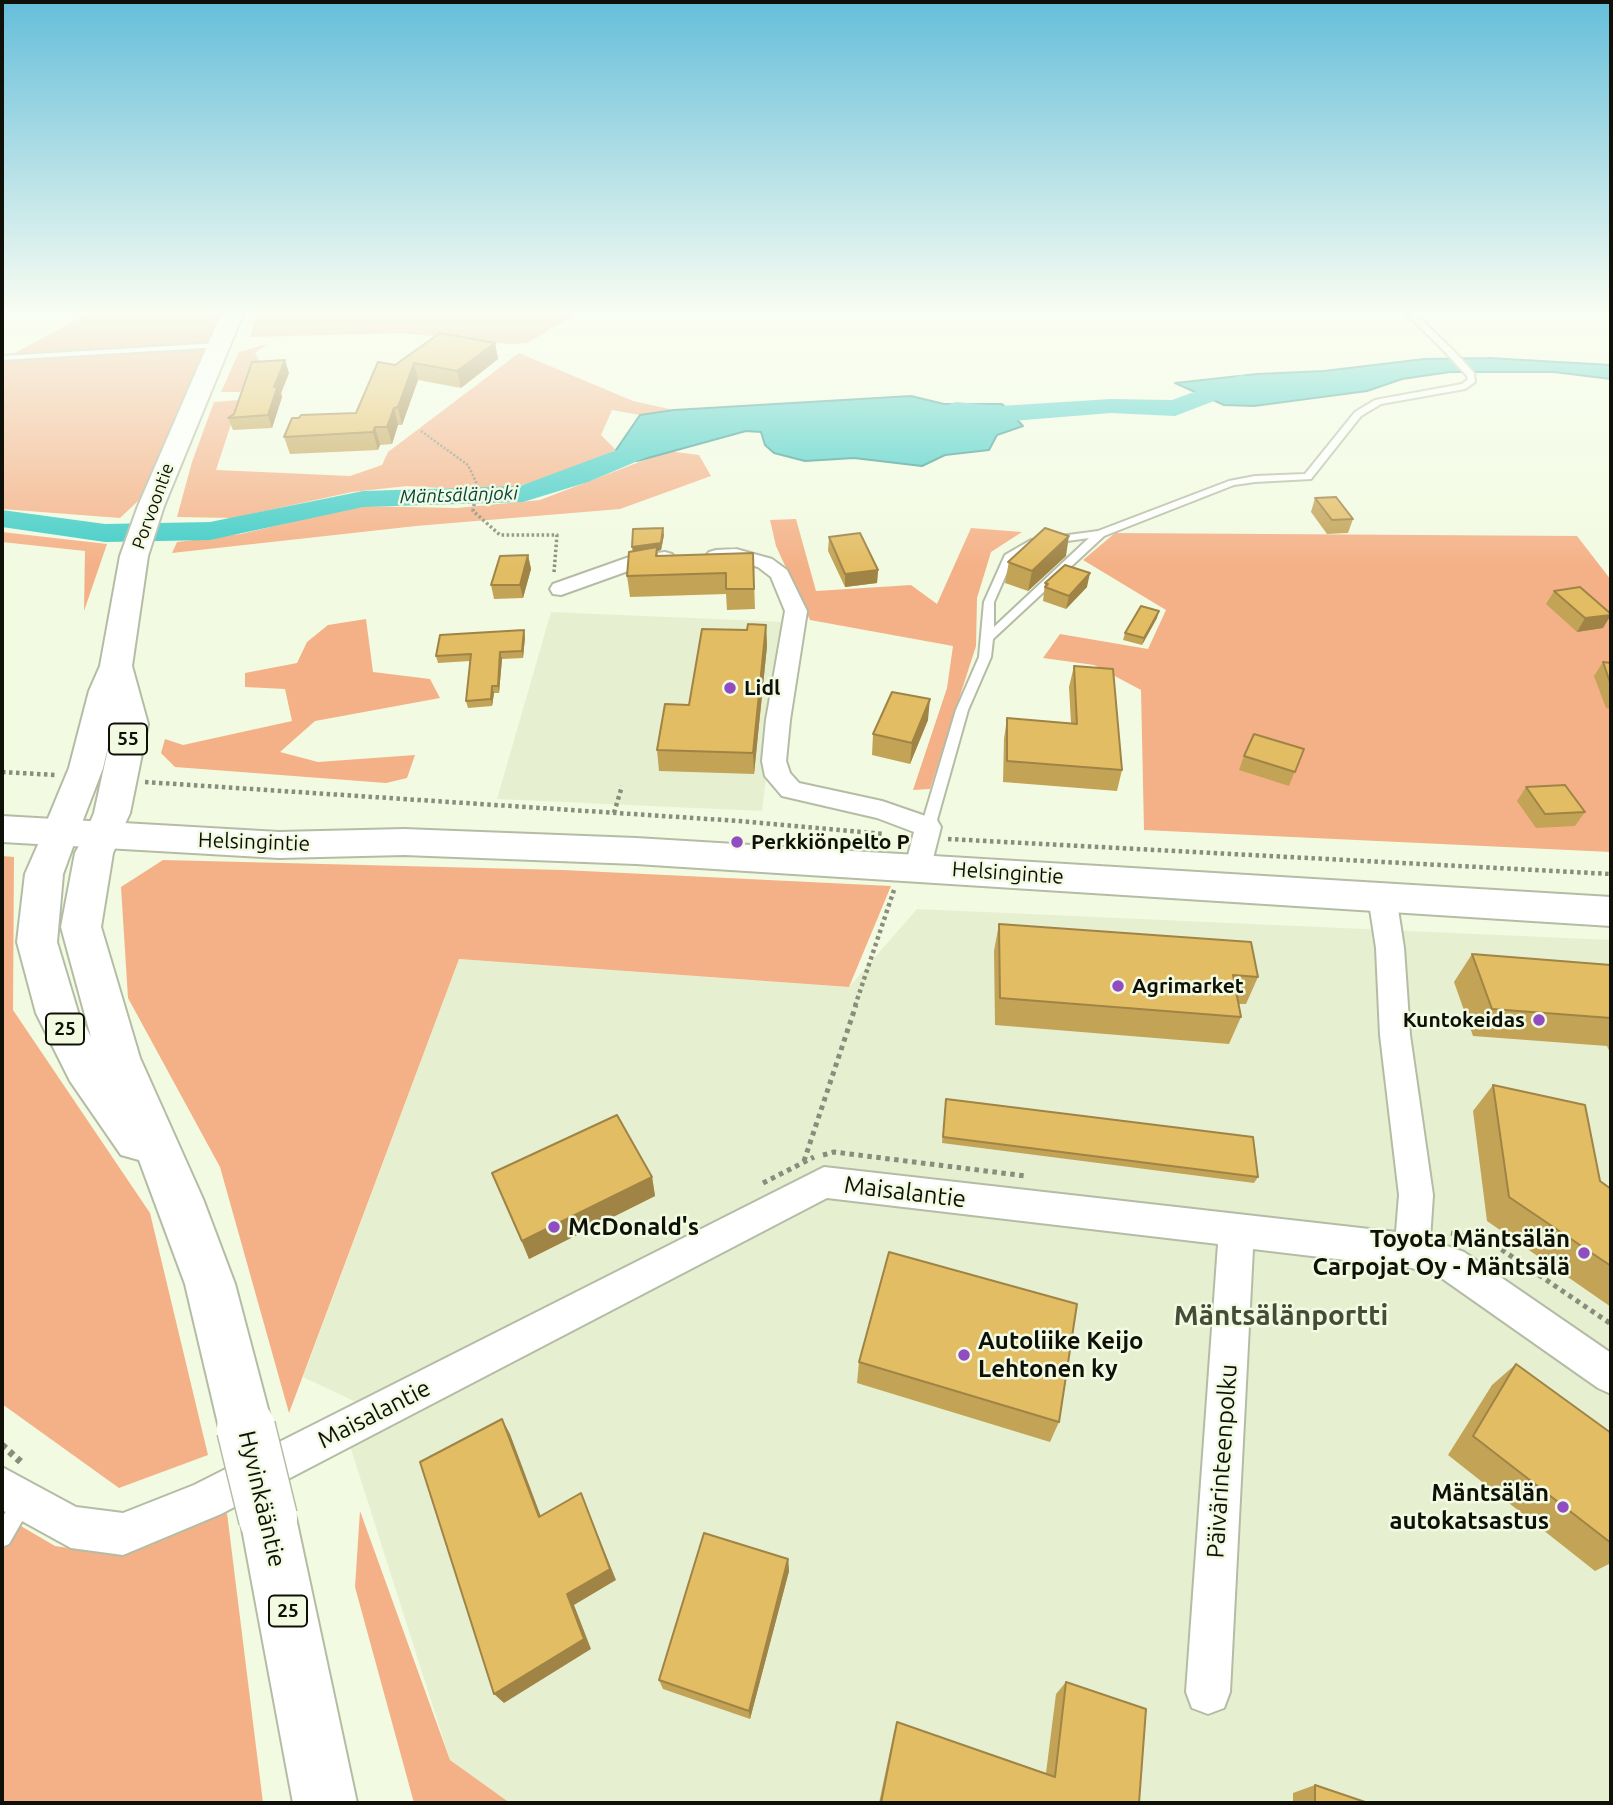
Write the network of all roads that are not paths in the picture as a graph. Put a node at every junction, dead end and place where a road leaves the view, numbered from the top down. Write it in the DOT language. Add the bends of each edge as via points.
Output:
graph roads {
  1 [pos="196,398"];
  2 [pos="1398,398"];
  3 [pos="1100,534"];
  4 [pos="561,589"];
  5 [pos="988,638"];
  6 [pos="116,666"];
  7 [pos="2,807"];
  8 [pos="93,815"];
  9 [pos="2,829"];
  10 [pos="919,849"];
  11 [pos="1382,896"];
  12 [pos="1611,912"];
  13 [pos="1236,1231"];
  14 [pos="1413,1239"];
  15 [pos="1611,1375"];
  16 [pos="17,1485"];
  17 [pos="2,1536"];
  18 [pos="1208,1692"];
  19 [pos="325,1803"];
  1 -- 6 [label="main road, Porvoontie / 55" via="134,556"];
  2 -- 3 [label="lane" via="1378,402 1358,414 1308,477 1232,483"];
  3 -- 5 [label="lane"];
  3 -- 5 [label="lane" via="1035,542 1009,557 989,602"];
  4 -- 10 [label="street" via="639,560 736,555 753,558 779,574 796,611 778,720 774,761 778,776 791,790 882,810"];
  5 -- 10 [label="lane"];
  6 -- 8 [label="main road, Porvoontie / 55" via="86,768"];
  6 -- 8 [label="main road, Porvoontie / 55" via="131,724"];
  7 -- 8 [label="main road"];
  8 -- 9 [label="main road"];
  8 -- 10 [label="main road, Helsingintie" via="279,845 404,842"];
  8 -- 19 [label="main road, Hyvinkääntie / 25, bridge" via="94,853 80,928 118,1058 210,1284 268,1518"];
  10 -- 11 [label="main road, Helsingintie"];
  11 -- 12 [label="main road, Helsingintie"];
  11 -- 14 [label="street" via="1416,1195"];
  13 -- 14 [label="street, Maisalantie"];
  13 -- 16 [label="street, Maisalantie" via="824,1182 207,1500 123,1534 71,1527"];
  13 -- 18 [label="street, Päivärinteenpolku"];
  14 -- 15 [label="street, Maisalantie"];
  16 -- 17 [label="lane"];
}
